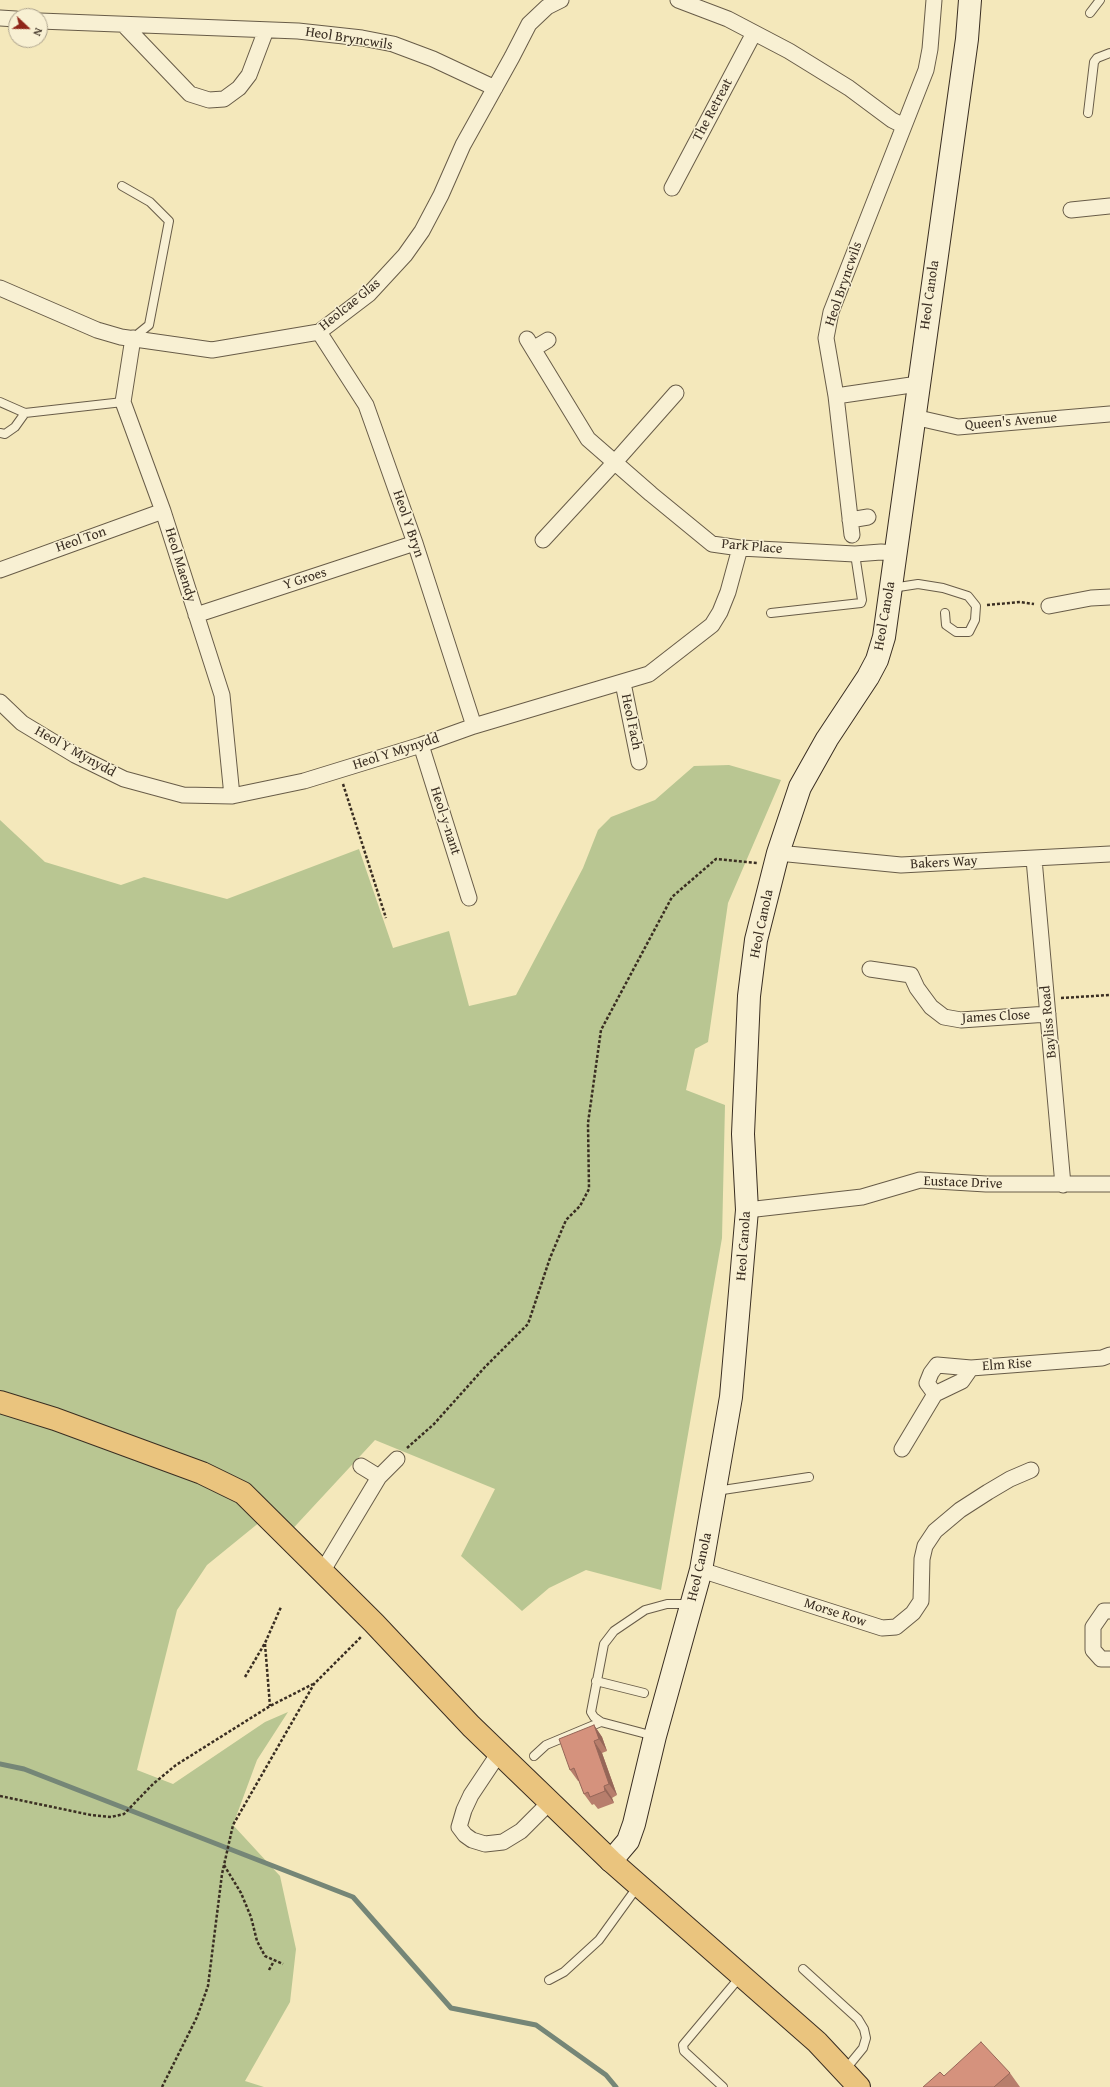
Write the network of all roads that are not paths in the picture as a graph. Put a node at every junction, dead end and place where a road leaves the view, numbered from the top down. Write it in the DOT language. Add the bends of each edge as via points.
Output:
graph roads {
  1 [pos="561,0"];
  2 [pos="678,0"];
  3 [pos="934,0"];
  4 [pos="970,0"];
  5 [pos="1100,0"];
  6 [pos="1090,13"];
  7 [pos="48,21"];
  8 [pos="124,25"];
  9 [pos="266,30"];
  10 [pos="754,33"];
  11 [pos="1110,53"];
  12 [pos="495,88"];
  13 [pos="1088,113"];
  14 [pos="904,126"];
  15 [pos="122,186"];
  16 [pos="672,188"];
  17 [pos="1110,206"];
  18 [pos="1071,210"];
  19 [pos="0,288"];
  20 [pos="319,332"];
  21 [pos="133,338"];
  22 [pos="548,340"];
  23 [pos="918,384"];
  24 [pos="676,393"];
  25 [pos="836,396"];
  26 [pos="0,402"];
  27 [pos="123,402"];
  28 [pos="25,413"];
  29 [pos="1110,414"];
  30 [pos="914,417"];
  31 [pos="0,433"];
  32 [pos="615,462"];
  33 [pos="163,511"];
  34 [pos="868,517"];
  35 [pos="543,540"];
  36 [pos="415,543"];
  37 [pos="740,548"];
  38 [pos="895,553"];
  39 [pos="855,554"];
  40 [pos="0,570"];
  41 [pos="891,588"];
  42 [pos="1110,597"];
  43 [pos="1049,606"];
  44 [pos="771,613"];
  45 [pos="945,613"];
  46 [pos="196,615"];
  47 [pos="623,683"];
  48 [pos="0,702"];
  49 [pos="474,726"];
  50 [pos="421,745"];
  51 [pos="639,762"];
  52 [pos="232,796"];
  53 [pos="1110,854"];
  54 [pos="777,859"];
  55 [pos="1034,859"];
  56 [pos="469,898"];
  57 [pos="870,969"];
  58 [pos="1048,1006"];
  59 [pos="1063,1184"];
  60 [pos="1110,1187"];
  61 [pos="747,1210"];
  62 [pos="1110,1355"];
  63 [pos="971,1368"];
  64 [pos="935,1394"];
  65 [pos="0,1402"];
  66 [pos="902,1449"];
  67 [pos="397,1459"];
  68 [pos="361,1466"];
  69 [pos="1031,1470"];
  70 [pos="379,1477"];
  71 [pos="809,1477"];
  72 [pos="715,1491"];
  73 [pos="701,1570"];
  74 [pos="322,1572"];
  75 [pos="692,1604"];
  76 [pos="1110,1610"];
  77 [pos="1110,1659"];
  78 [pos="596,1681"];
  79 [pos="644,1693"];
  80 [pos="601,1722"];
  81 [pos="655,1736"];
  82 [pos="499,1753"];
  83 [pos="534,1756"];
  84 [pos="550,1802"];
  85 [pos="611,1861"];
  86 [pos="639,1886"];
  87 [pos="803,1969"];
  88 [pos="740,1977"];
  89 [pos="549,1980"];
  90 [pos="844,2071"];
  91 [pos="722,2087"];
  92 [pos="860,2087"];
  1 -- 12 [label="street, Heolcae Glas" via="547,7 529,24"];
  2 -- 10 [label="street"];
  3 -- 14 [label="street, Heol Bryncwils" via="926,70"];
  4 -- 23 [label="street, Heol Canola" via="967,39"];
  5 -- 6 [label="lane"];
  7 -- 8 [label="street, Heol Bryncwils"];
  8 -- 9 [label="street, Heol Bryncwils"];
  8 -- 9 [label="street" via="190,94 209,100 224,99 239,88 249,75"];
  9 -- 12 [label="street, Heol Bryncwils" via="362,38 393,44 434,59"];
  10 -- 14 [label="street" via="789,50"];
  10 -- 16 [label="street, The Retreat"];
  11 -- 13 [label="lane" via="1097,58 1094,62"];
  12 -- 20 [label="street, Heolcae Glas" via="463,145 422,231 368,294"];
  14 -- 25 [label="street, Heol Bryncwils" via="831,312 826,338"];
  15 -- 21 [label="lane" via="150,202 169,221 149,325"];
  17 -- 18 [label="street"];
  19 -- 21 [label="street, Heolcae Glas" via="97,330"];
  20 -- 21 [label="street, Heolcae Glas" via="212,350"];
  20 -- 36 [label="street, Heol Y Bryn" via="366,405"];
  21 -- 27 [label="street, Heol Maendy"];
  22 -- 32 [label="street, Park Place" via="530,344 588,438"];
  23 -- 25 [label="street"];
  23 -- 30 [label="street, Heol Canola"];
  24 -- 32 [label="street"];
  25 -- 34 [label="street, Heol Bryncwils" via="851,527"];
  26 -- 28 [label="lane"];
  27 -- 28 [label="lane"];
  27 -- 33 [label="street, Heol Maendy"];
  28 -- 31 [label="lane" via="15,427 5,434"];
  29 -- 30 [label="street, Queen's Avenue" via="958,427"];
  30 -- 38 [label="street, Heol Canola"];
  32 -- 35 [label="street"];
  32 -- 37 [label="street, Park Place" via="712,544"];
  33 -- 40 [label="street, Heol Ton"];
  33 -- 46 [label="street, Heol Maendy"];
  36 -- 46 [label="street, Y Groes"];
  36 -- 49 [label="street, Heol Y Bryn"];
  37 -- 39 [label="street, Park Place"];
  37 -- 47 [label="street, Heol Y Mynydd" via="728,592 712,625 649,674"];
  38 -- 39 [label="street, Park Place"];
  38 -- 41 [label="street, Heol Canola"];
  39 -- 44 [label="lane" via="861,603"];
  41 -- 45 [label="lane" via="918,584 942,588 968,596 976,606 975,620 969,632 956,632 946,625"];
  41 -- 54 [label="street, Heol Canola" via="884,637 877,660 812,763 800,787"];
  42 -- 43 [label="street"];
  46 -- 52 [label="street, Heol Maendy" via="222,696"];
  47 -- 49 [label="street, Heol Y Mynydd"];
  47 -- 51 [label="street, Heol Fach"];
  48 -- 52 [label="street, Heol Y Mynydd" via="22,723 75,755 124,779 183,795"];
  49 -- 50 [label="street, Heol Y Mynydd"];
  50 -- 52 [label="street, Heol Y Mynydd" via="304,781"];
  50 -- 56 [label="street, Heol-y-nant"];
  53 -- 55 [label="street, Bakers Way"];
  54 -- 55 [label="street, Bakers Way" via="901,865"];
  54 -- 61 [label="street, Heol Canola" via="756,940 749,996 743,1134"];
  55 -- 58 [label="street, Bayliss Road"];
  57 -- 58 [label="street, James Close" via="911,975 931,1008 944,1017 962,1020"];
  58 -- 59 [label="street, Bayliss Road"];
  59 -- 60 [label="street, Eustace Drive"];
  59 -- 61 [label="street, Eustace Drive" via="986,1184 920,1180 862,1197"];
  61 -- 72 [label="street, Heol Canola" via="731,1397"];
  62 -- 63 [label="street, Elm Rise" via="1102,1358"];
  63 -- 64 [label="street" via="962,1381"];
  63 -- 64 [label="street, Elm Rise" via="937,1365 927,1383"];
  64 -- 66 [label="street"];
  65 -- 74 [label="main road" via="55,1419 202,1473 243,1493"];
  67 -- 70 [label="street"];
  68 -- 70 [label="street"];
  69 -- 73 [label="street, Morse Row" via="1010,1479 960,1510 936,1531 925,1546 922,1559 921,1601 913,1613 896,1627 882,1628"];
  70 -- 74 [label="street"];
  71 -- 72 [label="lane"];
  72 -- 73 [label="street, Heol Canola"];
  73 -- 75 [label="street, Heol Canola"];
  74 -- 82 [label="main road"];
  75 -- 78 [label="lane" via="667,1604 645,1610 614,1631 604,1644"];
  75 -- 81 [label="street, Heol Canola"];
  76 -- 77 [label="street" via="1104,1612 1093,1627 1093,1650 1101,1659"];
  78 -- 79 [label="lane"];
  78 -- 80 [label="lane" via="591,1712"];
  80 -- 81 [label="lane"];
  80 -- 83 [label="lane" via="546,1745"];
  81 -- 85 [label="street, Heol Canola" via="634,1824 628,1841"];
  82 -- 84 [label="main road"];
  82 -- 84 [label="street" via="464,1810 459,1827 465,1835 485,1844 503,1842 521,1831"];
  84 -- 85 [label="main road"];
  85 -- 86 [label="main road"];
  86 -- 88 [label="main road"];
  86 -- 89 [label="lane" via="600,1940 564,1972"];
  87 -- 90 [label="lane" via="858,2019 864,2029 866,2038 863,2048"];
  88 -- 90 [label="main road" via="817,2042"];
  88 -- 91 [label="lane" via="683,2045 684,2051"];
  90 -- 92 [label="main road"];
}
